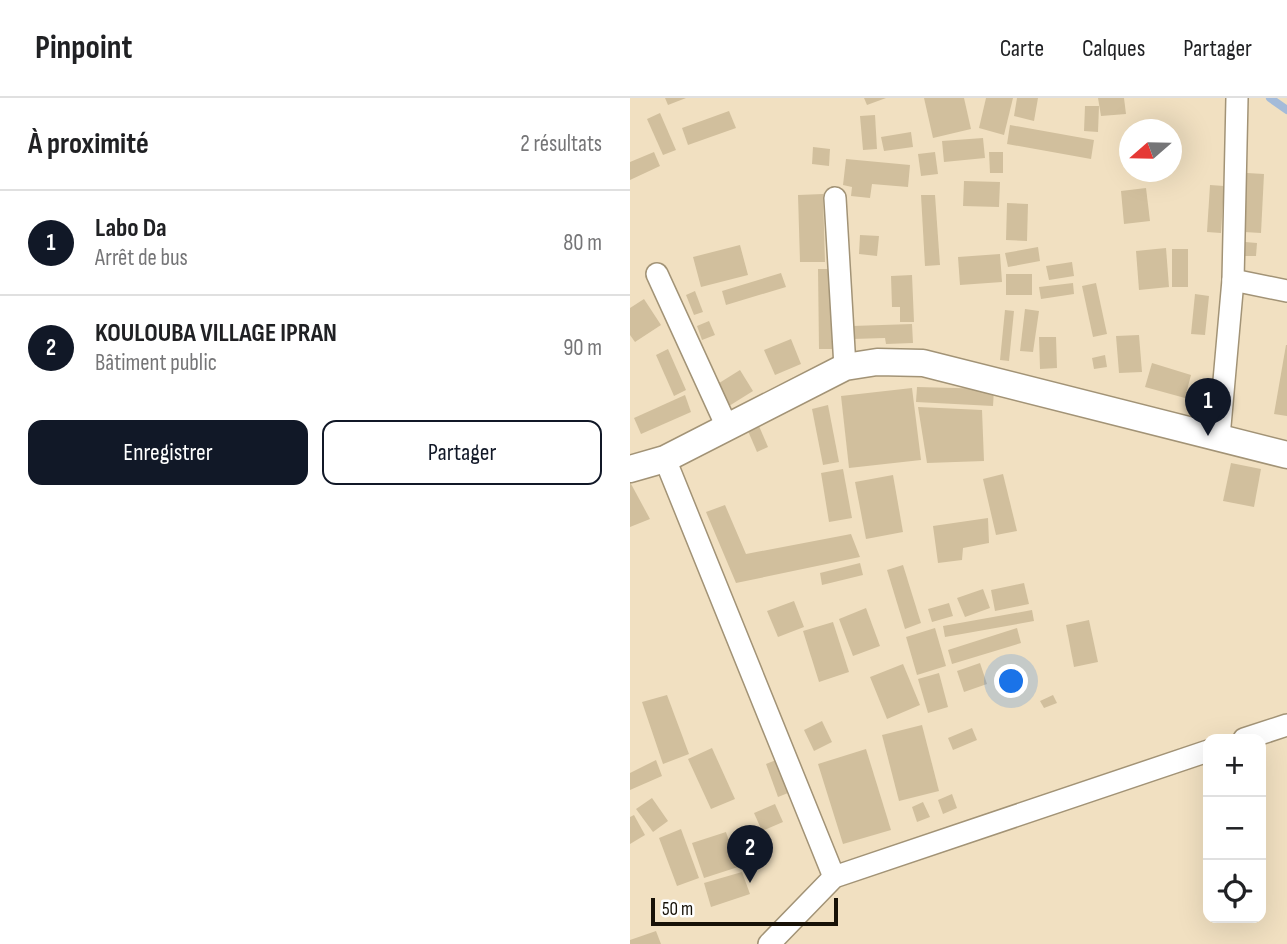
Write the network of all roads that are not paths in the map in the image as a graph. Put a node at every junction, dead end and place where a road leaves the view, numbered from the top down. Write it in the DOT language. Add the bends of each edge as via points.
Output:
graph roads {
  1 [pos="1236,101"];
  2 [pos="835,198"];
  3 [pos="657,274"];
  4 [pos="1233,280"];
  5 [pos="1287,291"];
  6 [pos="845,367"];
  7 [pos="727,427"];
  8 [pos="1219,438"];
  9 [pos="1287,455"];
  10 [pos="665,459"];
  11 [pos="630,469"];
  12 [pos="1287,725"];
  13 [pos="1259,734"];
  14 [pos="1203,753"];
  15 [pos="834,877"];
  16 [pos="769,944"];
  1 -- 4 [label="street"];
  2 -- 6 [label="street"];
  3 -- 7 [label="street"];
  4 -- 5 [label="street"];
  4 -- 8 [label="street"];
  6 -- 7 [label="street"];
  6 -- 8 [label="street" via="923,363"];
  7 -- 10 [label="street"];
  8 -- 9 [label="street"];
  10 -- 11 [label="street"];
  10 -- 15 [label="street"];
  12 -- 13 [label="street"];
  14 -- 15 [label="street"];
  15 -- 16 [label="street"];
}
